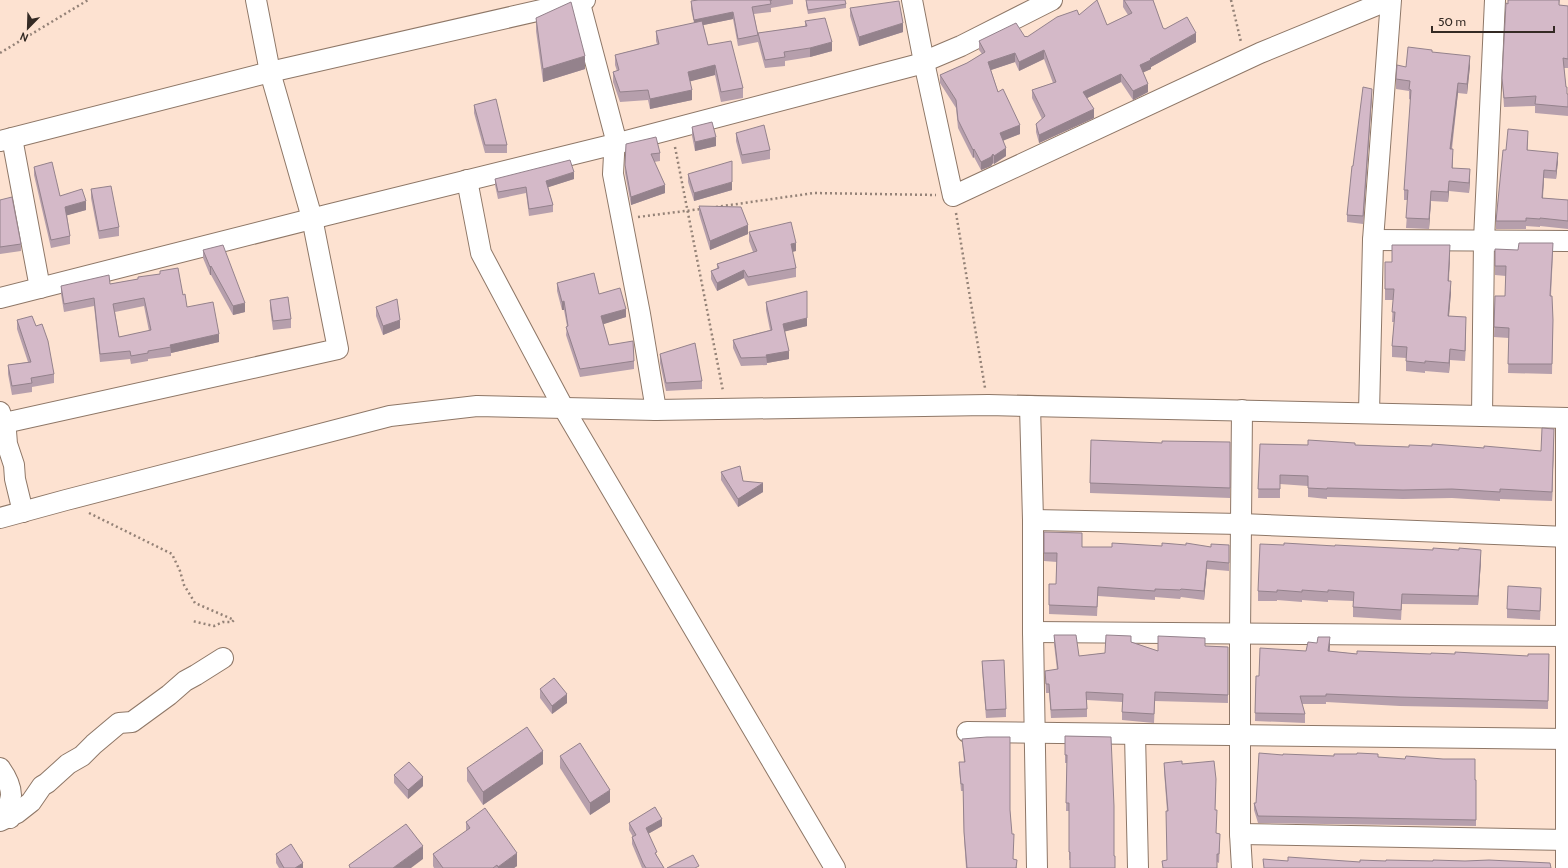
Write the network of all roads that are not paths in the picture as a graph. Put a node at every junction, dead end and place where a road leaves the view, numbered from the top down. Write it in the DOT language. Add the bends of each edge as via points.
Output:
graph roads {
  1 [pos="256,0"];
  2 [pos="581,0"];
  3 [pos="912,0"];
  4 [pos="1052,0"];
  5 [pos="1390,0"];
  6 [pos="1495,0"];
  7 [pos="924,62"];
  8 [pos="270,72"];
  9 [pos="6,140"];
  10 [pos="615,144"];
  11 [pos="467,180"];
  12 [pos="312,218"];
  13 [pos="1373,240"];
  14 [pos="1484,240"];
  15 [pos="1568,241"];
  16 [pos="40,288"];
  17 [pos="0,298"];
  18 [pos="1030,406"];
  19 [pos="563,407"];
  20 [pos="656,410"];
  21 [pos="1242,410"];
  22 [pos="1369,413"];
  23 [pos="1482,416"];
  24 [pos="1567,418"];
  25 [pos="1,420"];
  26 [pos="23,512"];
  27 [pos="0,518"];
  28 [pos="1034,520"];
  29 [pos="1241,524"];
  30 [pos="1567,537"];
  31 [pos="1033,632"];
  32 [pos="1240,634"];
  33 [pos="1567,636"];
  34 [pos="223,658"];
  35 [pos="967,732"];
  36 [pos="1034,733"];
  37 [pos="1135,734"];
  38 [pos="1240,735"];
  39 [pos="1567,739"];
  40 [pos="0,768"];
  41 [pos="5,819"];
  42 [pos="1240,834"];
  43 [pos="1567,840"];
  44 [pos="835,868"];
  45 [pos="1037,868"];
  46 [pos="1138,868"];
  47 [pos="1242,868"];
  48 [pos="1566,868"];
  1 -- 8 [label="street"];
  2 -- 8 [label="street"];
  2 -- 10 [label="street"];
  3 -- 7 [label="street"];
  4 -- 7 [label="street"];
  5 -- 7 [label="street" via="1246,59 953,196"];
  5 -- 13 [label="street"];
  6 -- 14 [label="street"];
  7 -- 10 [label="street"];
  8 -- 9 [label="street"];
  8 -- 12 [label="street"];
  9 -- 16 [label="street"];
  10 -- 11 [label="street"];
  10 -- 20 [label="street" via="613,174"];
  11 -- 12 [label="street"];
  11 -- 19 [label="street" via="481,253"];
  12 -- 16 [label="street"];
  12 -- 25 [label="street" via="338,349"];
  13 -- 14 [label="street"];
  13 -- 22 [label="street"];
  14 -- 15 [label="street"];
  14 -- 23 [label="street"];
  16 -- 17 [label="street"];
  18 -- 20 [label="street"];
  18 -- 21 [label="street"];
  18 -- 28 [label="street"];
  19 -- 20 [label="street"];
  19 -- 26 [label="street" via="477,406 390,416"];
  19 -- 44 [label="street"];
  21 -- 22 [label="street"];
  21 -- 29 [label="street"];
  22 -- 23 [label="street"];
  23 -- 24 [label="street"];
  24 -- 30 [label="street"];
  25 -- 26 [label="street" via="6,431"];
  26 -- 27 [label="street"];
  28 -- 29 [label="street"];
  28 -- 31 [label="street"];
  29 -- 30 [label="street"];
  29 -- 32 [label="street"];
  30 -- 33 [label="street"];
  31 -- 32 [label="street"];
  31 -- 36 [label="street"];
  32 -- 33 [label="street"];
  32 -- 38 [label="street"];
  33 -- 39 [label="street"];
  34 -- 41 [label="street" via="185,681 132,722 120,723 42,786 31,802"];
  35 -- 36 [label="street"];
  36 -- 37 [label="street"];
  36 -- 45 [label="street"];
  37 -- 38 [label="street"];
  37 -- 46 [label="street"];
  38 -- 39 [label="street"];
  38 -- 42 [label="street"];
  39 -- 43 [label="street"];
  40 -- 41 [label="street" via="10,788"];
  42 -- 43 [label="street"];
  42 -- 47 [label="street"];
  43 -- 48 [label="street"];
}
